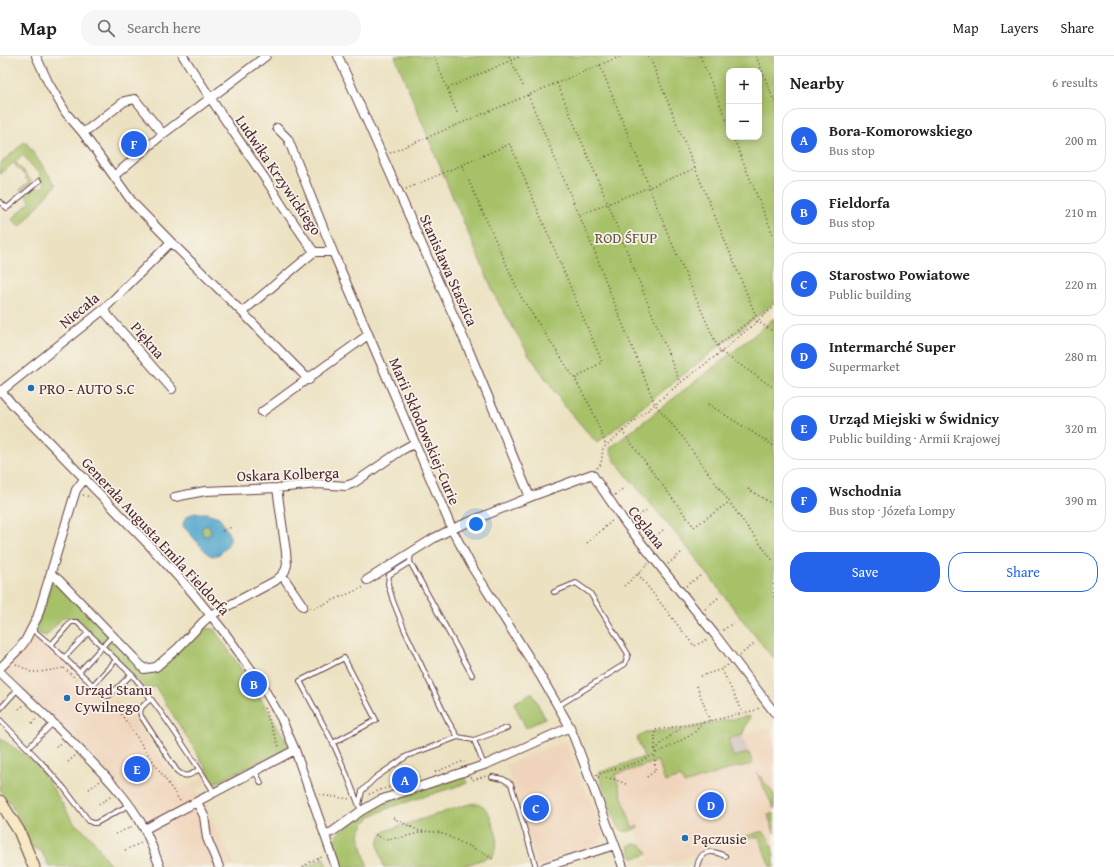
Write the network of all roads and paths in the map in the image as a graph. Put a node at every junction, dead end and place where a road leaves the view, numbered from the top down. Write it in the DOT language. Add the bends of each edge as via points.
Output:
graph roads {
  1 [pos="36,56"];
  2 [pos="184,56"];
  3 [pos="266,56"];
  4 [pos="338,56"];
  5 [pos="434,56"];
  6 [pos="509,56"];
  7 [pos="521,56"];
  8 [pos="621,56"];
  9 [pos="648,56"];
  10 [pos="700,56"];
  11 [pos="756,56"];
  12 [pos="511,60"];
  13 [pos="600,65"];
  14 [pos="558,83"];
  15 [pos="448,88"];
  16 [pos="524,88"];
  17 [pos="528,95"];
  18 [pos="211,98"];
  19 [pos="774,101"];
  20 [pos="458,116"];
  21 [pos="726,119"];
  22 [pos="277,128"];
  23 [pos="84,133"];
  24 [pos="163,134"];
  25 [pos="734,140"];
  26 [pos="383,156"];
  27 [pos="462,166"];
  28 [pos="694,169"];
  29 [pos="114,176"];
  30 [pos="39,181"];
  31 [pos="650,187"];
  32 [pos="399,192"];
  33 [pos="0,202"];
  34 [pos="608,204"];
  35 [pos="580,216"];
  36 [pos="774,237"];
  37 [pos="171,242"];
  38 [pos="314,252"];
  39 [pos="333,252"];
  40 [pos="774,307"];
  41 [pos="103,310"];
  42 [pos="242,312"];
  43 [pos="757,321"];
  44 [pos="774,332"];
  45 [pos="368,335"];
  46 [pos="717,346"];
  47 [pos="721,352"];
  48 [pos="575,379"];
  49 [pos="308,380"];
  50 [pos="680,384"];
  51 [pos="774,388"];
  52 [pos="172,389"];
  53 [pos="0,391"];
  54 [pos="655,404"];
  55 [pos="708,404"];
  56 [pos="262,412"];
  57 [pos="622,431"];
  58 [pos="415,443"];
  59 [pos="606,445"];
  60 [pos="774,446"];
  61 [pos="592,474"];
  62 [pos="85,478"];
  63 [pos="625,487"];
  64 [pos="277,488"];
  65 [pos="748,489"];
  66 [pos="175,497"];
  67 [pos="530,497"];
  68 [pos="608,499"];
  69 [pos="729,502"];
  70 [pos="774,505"];
  71 [pos="647,510"];
  72 [pos="619,514"];
  73 [pos="626,524"];
  74 [pos="232,527"];
  75 [pos="452,529"];
  76 [pos="663,530"];
  77 [pos="222,531"];
  78 [pos="587,543"];
  79 [pos="644,546"];
  80 [pos="411,552"];
  81 [pos="681,553"];
  82 [pos="653,558"];
  83 [pos="410,562"];
  84 [pos="774,562"];
  85 [pos="662,569"];
  86 [pos="51,574"];
  87 [pos="638,574"];
  88 [pos="282,575"];
  89 [pos="700,576"];
  90 [pos="368,582"];
  91 [pos="774,584"];
  92 [pos="624,586"];
  93 [pos="679,590"];
  94 [pos="554,592"];
  95 [pos="719,597"];
  96 [pos="774,599"];
  97 [pos="303,606"];
  98 [pos="699,614"];
  99 [pos="211,615"];
  100 [pos="736,621"];
  101 [pos="32,629"];
  102 [pos="88,633"];
  103 [pos="113,636"];
  104 [pos="716,636"];
  105 [pos="51,646"];
  106 [pos="102,647"];
  107 [pos="64,658"];
  108 [pos="9,660"];
  109 [pos="116,660"];
  110 [pos="71,664"];
  111 [pos="0,668"];
  112 [pos="64,668"];
  113 [pos="722,669"];
  114 [pos="0,672"];
  115 [pos="79,672"];
  116 [pos="131,674"];
  117 [pos="472,675"];
  118 [pos="79,682"];
  119 [pos="93,685"];
  120 [pos="697,686"];
  121 [pos="16,691"];
  122 [pos="151,699"];
  123 [pos="100,702"];
  124 [pos="767,702"];
  125 [pos="263,704"];
  126 [pos="558,706"];
  127 [pos="0,709"];
  128 [pos="19,709"];
  129 [pos="774,712"];
  130 [pos="743,713"];
  131 [pos="0,720"];
  132 [pos="710,722"];
  133 [pos="32,723"];
  134 [pos="703,723"];
  135 [pos="51,725"];
  136 [pos="684,725"];
  137 [pos="570,727"];
  138 [pos="507,728"];
  139 [pos="458,738"];
  140 [pos="474,740"];
  141 [pos="63,741"];
  142 [pos="333,743"];
  143 [pos="56,747"];
  144 [pos="28,748"];
  145 [pos="295,750"];
  146 [pos="655,750"];
  147 [pos="655,754"];
  148 [pos="77,755"];
  149 [pos="282,756"];
  150 [pos="68,762"];
  151 [pos="484,765"];
  152 [pos="199,769"];
  153 [pos="255,770"];
  154 [pos="492,777"];
  155 [pos="647,777"];
  156 [pos="102,780"];
  157 [pos="261,783"];
  158 [pos="626,784"];
  159 [pos="89,789"];
  160 [pos="214,792"];
  161 [pos="113,794"];
  162 [pos="197,802"];
  163 [pos="99,804"];
  164 [pos="129,805"];
  165 [pos="174,805"];
  166 [pos="1,806"];
  167 [pos="360,808"];
  168 [pos="393,818"];
  169 [pos="135,825"];
  170 [pos="145,829"];
  171 [pos="425,832"];
  172 [pos="372,833"];
  173 [pos="116,834"];
  174 [pos="325,834"];
  175 [pos="144,844"];
  176 [pos="615,845"];
  177 [pos="125,850"];
  178 [pos="326,855"];
  179 [pos="725,856"];
  180 [pos="494,860"];
  181 [pos="555,865"];
  182 [pos="34,867"];
  183 [pos="160,867"];
  184 [pos="218,867"];
  185 [pos="303,867"];
  186 [pos="336,867"];
  187 [pos="536,867"];
  188 [pos="545,867"];
  189 [pos="623,867"];
  190 [pos="696,867"];
  1 -- 23 [label="street" via="66,113"];
  2 -- 18 [label="street, Ludwika Krzywickiego"];
  3 -- 18 [label="street"];
  4 -- 26 [label="street, Stanisława Staszica"];
  5 -- 15 [label="path"];
  6 -- 12 [label="path"];
  7 -- 12 [label="path"];
  8 -- 13 [label="path"];
  9 -- 28 [label="path"];
  10 -- 21 [label="path"];
  11 -- 19 [label="path"];
  12 -- 15 [label="path"];
  12 -- 16 [label="path"];
  13 -- 14 [label="path"];
  13 -- 31 [label="path"];
  14 -- 17 [label="path"];
  14 -- 34 [label="path"];
  15 -- 20 [label="path"];
  17 -- 26 [label="path"];
  17 -- 35 [label="path"];
  18 -- 24 [label="street"];
  18 -- 38 [label="street, Ludwika Krzywickiego"];
  22 -- 39 [label="street, Marii Skłodowskiej-Curie" via="288,139"];
  23 -- 24 [label="street" via="125,101 135,99"];
  23 -- 29 [label="street"];
  24 -- 29 [label="street"];
  25 -- 36 [label="path"];
  26 -- 32 [label="street, Stanisława Staszica"];
  27 -- 32 [label="path"];
  27 -- 48 [label="path" via="521,297"];
  27 -- 48 [label="path" via="510,144 602,362"];
  28 -- 31 [label="path"];
  28 -- 46 [label="path" via="756,316"];
  29 -- 37 [label="street" via="133,203"];
  30 -- 33 [label="lane" via="7,208"];
  31 -- 34 [label="path"];
  31 -- 46 [label="path"];
  32 -- 67 [label="street, Stanisława Staszica"];
  34 -- 35 [label="path"];
  34 -- 50 [label="path"];
  35 -- 54 [label="path"];
  37 -- 41 [label="street, Niecała"];
  37 -- 42 [label="street"];
  38 -- 39 [label="street, Ludwika Krzywickiego"];
  38 -- 42 [label="street"];
  39 -- 45 [label="street, Marii Skłodowskiej-Curie"];
  40 -- 43 [label="path"];
  41 -- 52 [label="street, Piękna"];
  41 -- 53 [label="street, Niecała"];
  42 -- 49 [label="street"];
  43 -- 44 [label="path"];
  43 -- 47 [label="path"];
  45 -- 49 [label="street"];
  45 -- 58 [label="street, Marii Skłodowskiej-Curie"];
  46 -- 47 [label="path"];
  47 -- 50 [label="path"];
  47 -- 51 [label="path"];
  48 -- 59 [label="path" via="592,410"];
  49 -- 56 [label="street"];
  50 -- 54 [label="path"];
  53 -- 62 [label="street, Generała Augusta Emila Fieldorfa"];
  54 -- 57 [label="path"];
  54 -- 69 [label="path" via="684,439"];
  55 -- 60 [label="path"];
  57 -- 59 [label="path"];
  57 -- 69 [label="path" via="694,527"];
  58 -- 64 [label="street, Oskara Kolberga" via="346,486 318,484"];
  58 -- 75 [label="street, Marii Skłodowskiej-Curie"];
  59 -- 61 [label="path" via="603,448 601,464"];
  61 -- 67 [label="street"];
  61 -- 68 [label="street, Ceglana"];
  62 -- 86 [label="street" via="76,490"];
  62 -- 99 [label="street, Generała Augusta Emila Fieldorfa" via="154,550"];
  63 -- 68 [label="path"];
  64 -- 66 [label="street, Oskara Kolberga" via="205,491"];
  64 -- 88 [label="street" via="287,564"];
  65 -- 70 [label="path"];
  67 -- 75 [label="street"];
  68 -- 72 [label="street, Ceglana"];
  69 -- 84 [label="path"];
  71 -- 73 [label="path"];
  72 -- 73 [label="street, Ceglana"];
  72 -- 78 [label="path"];
  73 -- 79 [label="street, Ceglana"];
  74 -- 77 [label="path"];
  75 -- 80 [label="street"];
  75 -- 126 [label="street, Marii Skłodowskiej-Curie" via="472,567"];
  76 -- 79 [label="path"];
  79 -- 82 [label="street, Ceglana"];
  80 -- 83 [label="lane"];
  80 -- 90 [label="street"];
  81 -- 85 [label="path"];
  82 -- 85 [label="street, Ceglana"];
  82 -- 87 [label="path"];
  83 -- 117 [label="lane"];
  83 -- 139 [label="lane" via="389,574 388,584 405,631"];
  85 -- 93 [label="street, Ceglana"];
  86 -- 101 [label="street"];
  86 -- 103 [label="street"];
  87 -- 92 [label="path"];
  87 -- 104 [label="path" via="694,646"];
  88 -- 97 [label="street"];
  88 -- 99 [label="street"];
  89 -- 93 [label="path"];
  90 -- 97 [label="path" via="315,608"];
  91 -- 96 [label="path"];
  93 -- 98 [label="street, Ceglana"];
  94 -- 126 [label="lane" via="576,583 590,593 628,654 625,664"];
  95 -- 98 [label="path"];
  98 -- 104 [label="street, Ceglana"];
  99 -- 103 [label="street" via="156,667 144,669"];
  99 -- 145 [label="street, Generała Augusta Emila Fieldorfa" via="260,682"];
  100 -- 104 [label="path"];
  101 -- 105 [label="lane"];
  101 -- 108 [label="street"];
  102 -- 105 [label="lane" via="77,622 71,622"];
  102 -- 106 [label="lane"];
  102 -- 107 [label="lane"];
  103 -- 106 [label="lane"];
  104 -- 124 [label="street, Ceglana"];
  105 -- 107 [label="lane"];
  106 -- 109 [label="lane"];
  106 -- 115 [label="lane"];
  107 -- 110 [label="lane"];
  108 -- 111 [label="street"];
  108 -- 112 [label="path" via="31,672"];
  109 -- 116 [label="lane"];
  109 -- 119 [label="lane"];
  110 -- 112 [label="path"];
  110 -- 115 [label="lane"];
  112 -- 118 [label="path"];
  113 -- 130 [label="path"];
  114 -- 121 [label="street"];
  115 -- 119 [label="lane"];
  116 -- 119 [label="lane" via="108,696"];
  116 -- 122 [label="lane"];
  120 -- 132 [label="path"];
  121 -- 127 [label="lane"];
  121 -- 128 [label="path" via="25,703"];
  121 -- 135 [label="street"];
  122 -- 152 [label="lane"];
  122 -- 152 [label="lane" via="141,708 140,716 181,774 186,776"];
  123 -- 165 [label="path" via="115,704 180,802"];
  124 -- 129 [label="street, Ceglana"];
  124 -- 130 [label="path" via="756,710"];
  125 -- 149 [label="path"];
  126 -- 137 [label="street, Marii Skłodowskiej-Curie"];
  130 -- 132 [label="path"];
  131 -- 144 [label="lane"];
  132 -- 134 [label="path"];
  133 -- 135 [label="path" via="38,717"];
  134 -- 136 [label="path"];
  134 -- 147 [label="path" via="694,733"];
  135 -- 144 [label="lane"];
  135 -- 164 [label="street" via="109,779"];
  136 -- 146 [label="path"];
  136 -- 146 [label="path" via="655,730"];
  137 -- 151 [label="street"];
  137 -- 176 [label="street, Marii Skłodowskiej-Curie"];
  138 -- 140 [label="lane"];
  139 -- 140 [label="lane"];
  139 -- 167 [label="lane" via="407,756 376,778 362,791"];
  140 -- 151 [label="lane"];
  141 -- 143 [label="path"];
  142 -- 142 [label="lane" via="300,680 344,658 376,720"];
  142 -- 167 [label="lane"];
  144 -- 164 [label="lane" via="89,821 96,823"];
  145 -- 149 [label="street"];
  145 -- 174 [label="street, Generała Augusta Emila Fieldorfa"];
  146 -- 147 [label="path"];
  147 -- 155 [label="path" via="656,771"];
  147 -- 158 [label="path" via="594,776"];
  148 -- 150 [label="path"];
  149 -- 153 [label="street"];
  151 -- 167 [label="street"];
  152 -- 160 [label="lane"];
  153 -- 157 [label="lane"];
  153 -- 160 [label="street"];
  154 -- 187 [label="lane" via="511,784"];
  156 -- 159 [label="path"];
  160 -- 162 [label="street"];
  161 -- 163 [label="path"];
  162 -- 170 [label="street"];
  162 -- 184 [label="street" via="204,816 207,838"];
  164 -- 170 [label="street"];
  166 -- 182 [label="street" via="19,831"];
  167 -- 174 [label="street" via="332,832"];
  168 -- 171 [label="path"];
  169 -- 173 [label="path"];
  170 -- 183 [label="street"];
  171 -- 172 [label="path" via="384,839"];
  171 -- 180 [label="path" via="444,834"];
  174 -- 186 [label="street, Generała Augusta Emila Fieldorfa"];
  175 -- 177 [label="path" via="143,842"];
  176 -- 181 [label="street"];
  176 -- 189 [label="street, Marii Skłodowskiej-Curie"];
  178 -- 185 [label="path"];
  179 -- 190 [label="lane" via="710,851 702,854"];
  181 -- 188 [label="street"];
}
